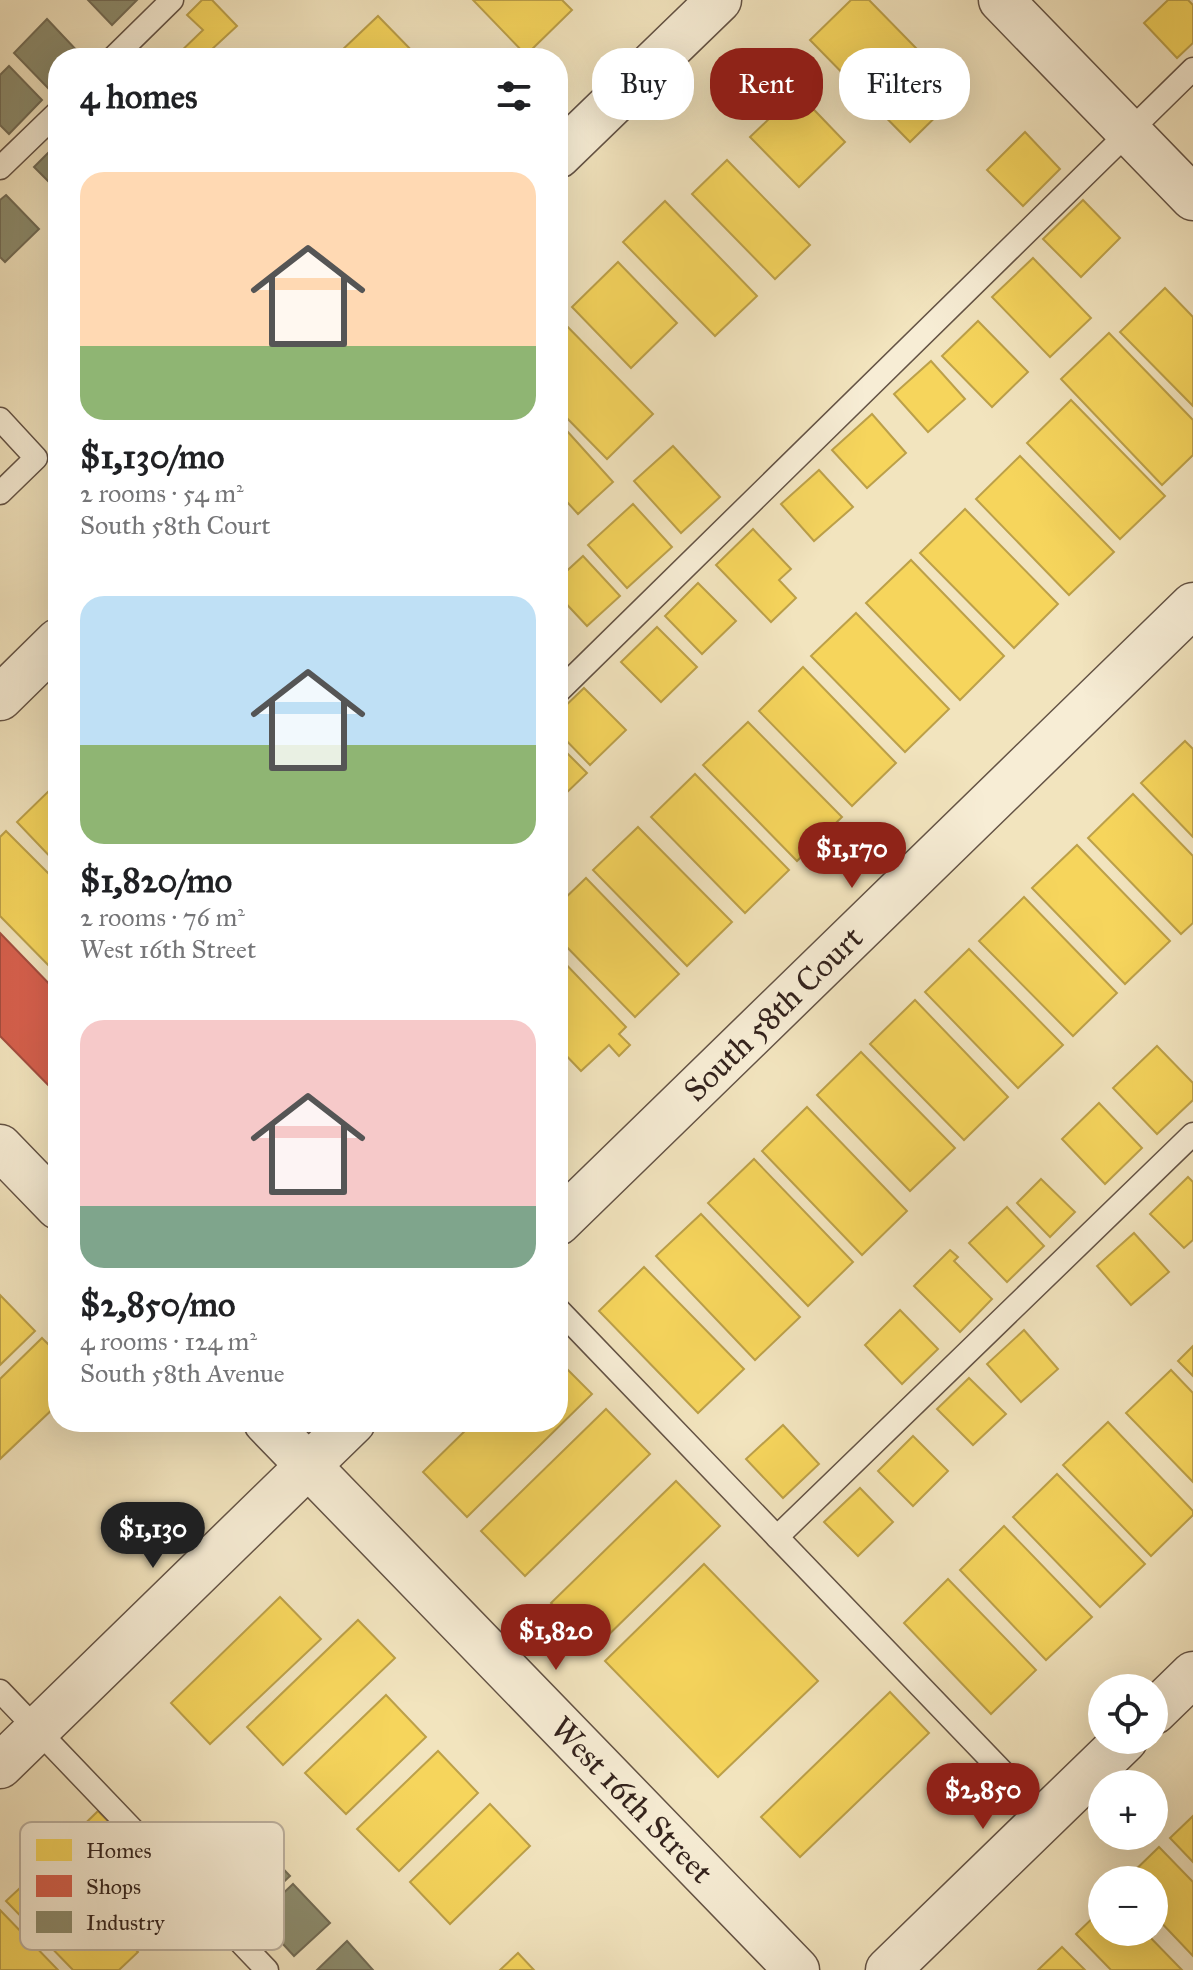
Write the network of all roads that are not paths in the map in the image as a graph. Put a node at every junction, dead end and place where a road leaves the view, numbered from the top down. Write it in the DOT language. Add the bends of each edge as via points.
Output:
graph roads {
  1 [pos="172,0"];
  2 [pos="719,0"];
  3 [pos="1001,0"];
  4 [pos="123,48"];
  5 [pos="1193,69"];
  6 [pos="48,122"];
  7 [pos="1128,131"];
  8 [pos="568,146"];
  9 [pos="0,168"];
  10 [pos="1193,198"];
  11 [pos="0,419"];
  12 [pos="0,493"];
  13 [pos="1193,605"];
  14 [pos="48,651"];
  15 [pos="568,682"];
  16 [pos="0,698"];
  17 [pos="1193,1134"];
  18 [pos="0,1147"];
  19 [pos="48,1191"];
  20 [pos="568,1213"];
  21 [pos="568,1319"];
  22 [pos="276,1432"];
  23 [pos="343,1432"];
  24 [pos="309,1465"];
  25 [pos="777,1537"];
  26 [pos="1193,1674"];
  27 [pos="0,1691"];
  28 [pos="1168,1698"];
  29 [pos="37,1730"];
  30 [pos="1111,1754"];
  31 [pos="0,1766"];
  32 [pos="1046,1817"];
  33 [pos="125,1822"];
  34 [pos="248,1950"];
  35 [pos="267,1970"];
  36 [pos="797,1970"];
  37 [pos="888,1970"];
  1 -- 4 [label="lane"];
  2 -- 8 [label="street"];
  3 -- 7 [label="street"];
  5 -- 7 [label="lane"];
  6 -- 9 [label="lane"];
  7 -- 10 [label="street"];
  7 -- 15 [label="lane"];
  11 -- 12 [label="lane" via="36,458"];
  13 -- 20 [label="street, South 58th Court"];
  14 -- 16 [label="street"];
  17 -- 25 [label="lane"];
  18 -- 19 [label="street"];
  21 -- 25 [label="lane"];
  22 -- 24 [label="street, West 16th Street"];
  23 -- 24 [label="street"];
  24 -- 29 [label="street"];
  24 -- 36 [label="street, West 16th Street"];
  25 -- 32 [label="lane"];
  26 -- 28 [label="street"];
  27 -- 29 [label="lane"];
  29 -- 31 [label="street"];
  29 -- 33 [label="lane"];
  30 -- 32 [label="street"];
  32 -- 37 [label="street"];
  34 -- 35 [label="lane"];
}
